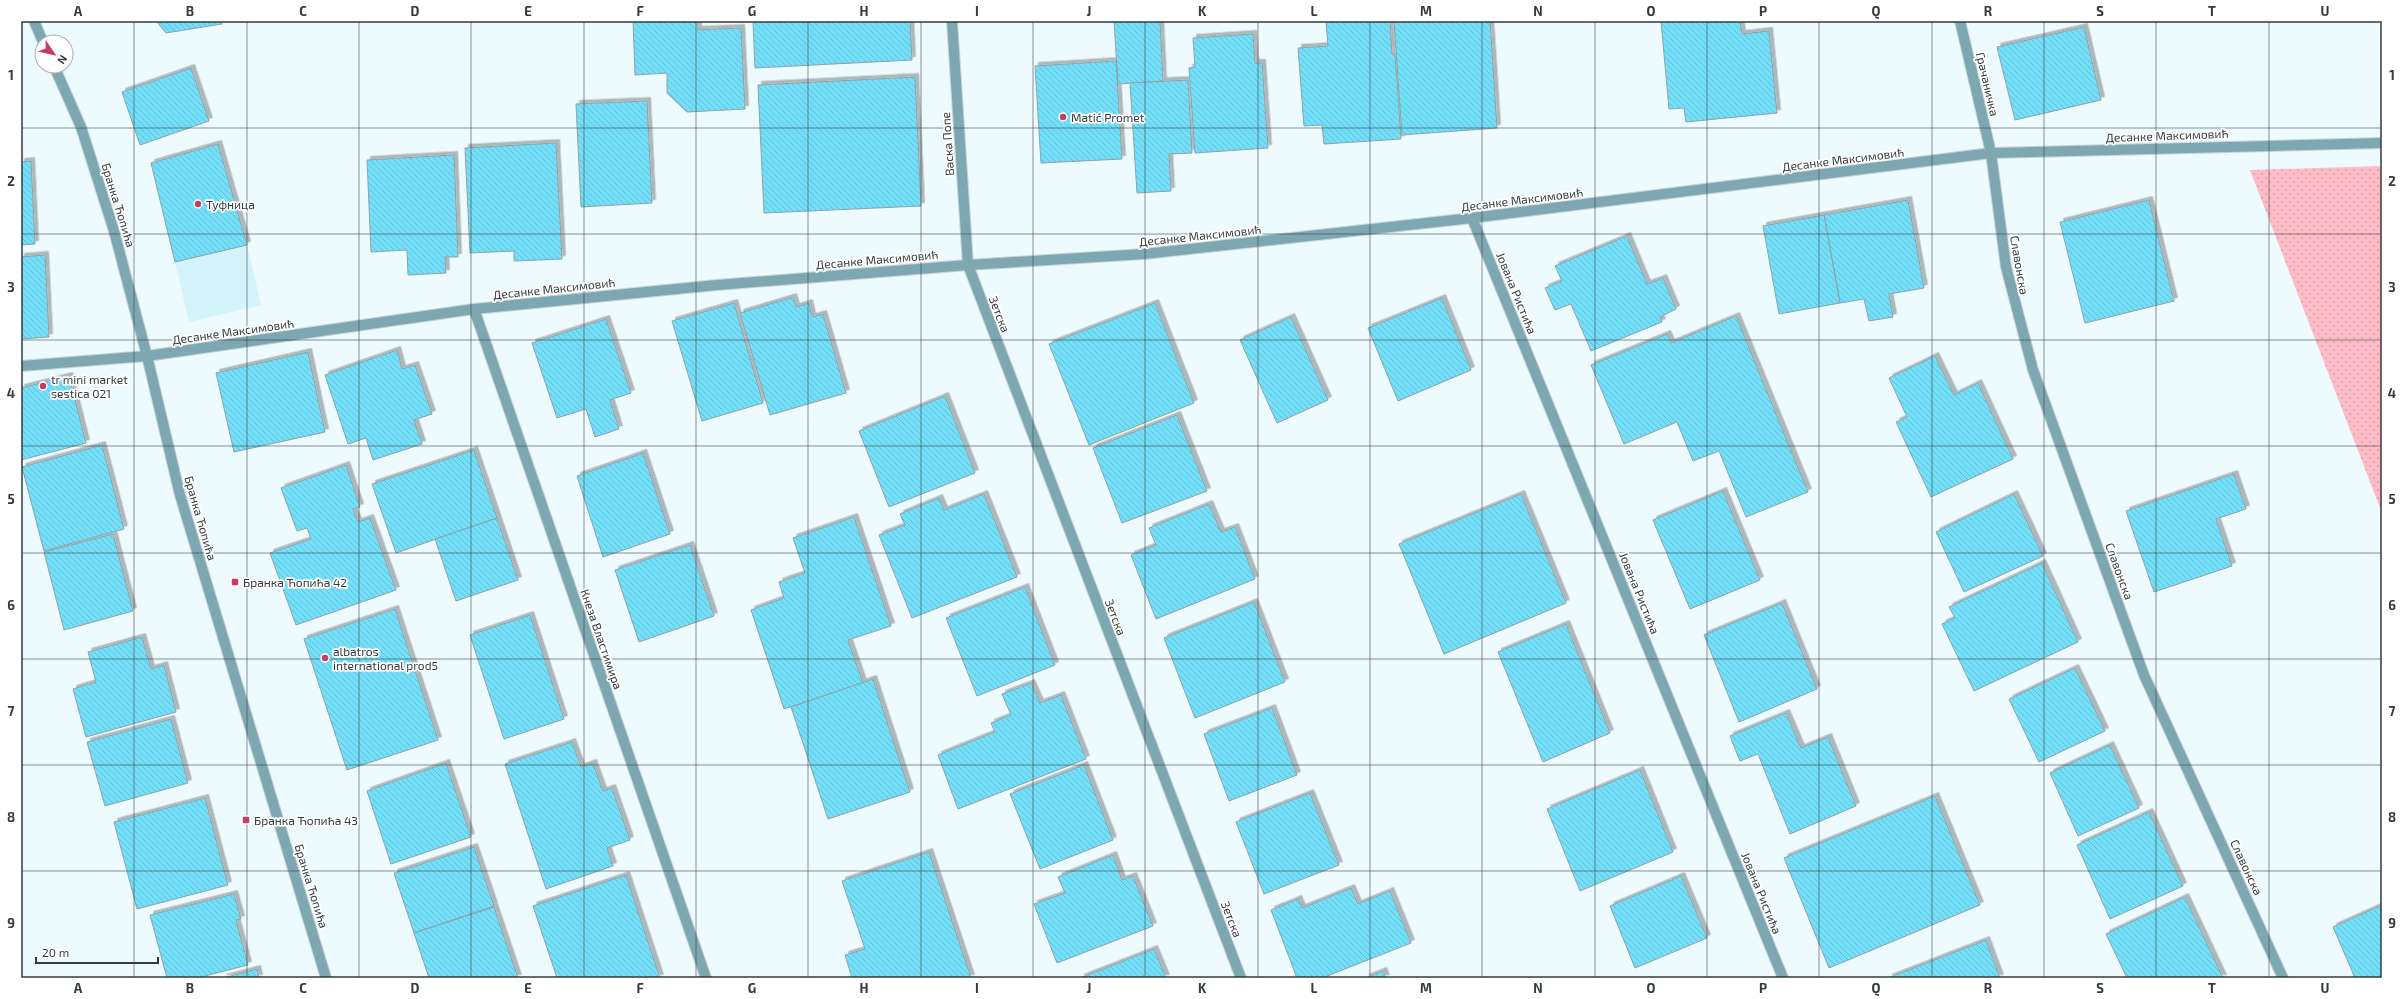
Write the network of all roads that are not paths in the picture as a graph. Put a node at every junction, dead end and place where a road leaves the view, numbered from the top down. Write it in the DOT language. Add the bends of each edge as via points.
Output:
graph roads {
  1 [pos="34,21"];
  2 [pos="952,21"];
  3 [pos="1960,21"];
  4 [pos="40,34"];
  5 [pos="58,74"];
  6 [pos="2382,143"];
  7 [pos="1991,153"];
  8 [pos="1472,218"];
  9 [pos="968,265"];
  10 [pos="474,309"];
  11 [pos="147,356"];
  12 [pos="21,366"];
  13 [pos="326,978"];
  14 [pos="706,978"];
  15 [pos="1241,978"];
  16 [pos="1783,978"];
  17 [pos="2283,978"];
  1 -- 4 [label="street"];
  2 -- 9 [label="street, Васка Попе"];
  3 -- 7 [label="street, Грачаничка"];
  5 -- 11 [label="street, Бранка Ћопића" via="81,127 114,231"];
  6 -- 7 [label="street, Десанке Максимовић"];
  7 -- 8 [label="street, Десанке Максимовић"];
  7 -- 17 [label="street, Славонска" via="2006,267 2033,370 2144,675"];
  8 -- 9 [label="street, Десанке Максимовић" via="1144,254"];
  8 -- 16 [label="street, Јована Ристића"];
  9 -- 10 [label="street, Десанке Максимовић" via="717,285"];
  9 -- 15 [label="street, Зетска"];
  10 -- 11 [label="street, Десанке Максимовић"];
  10 -- 14 [label="street, Кнеза Властимира"];
  11 -- 12 [label="street, Десанке Максимовић"];
  11 -- 13 [label="street, Бранка Ћопића" via="180,495"];
}
